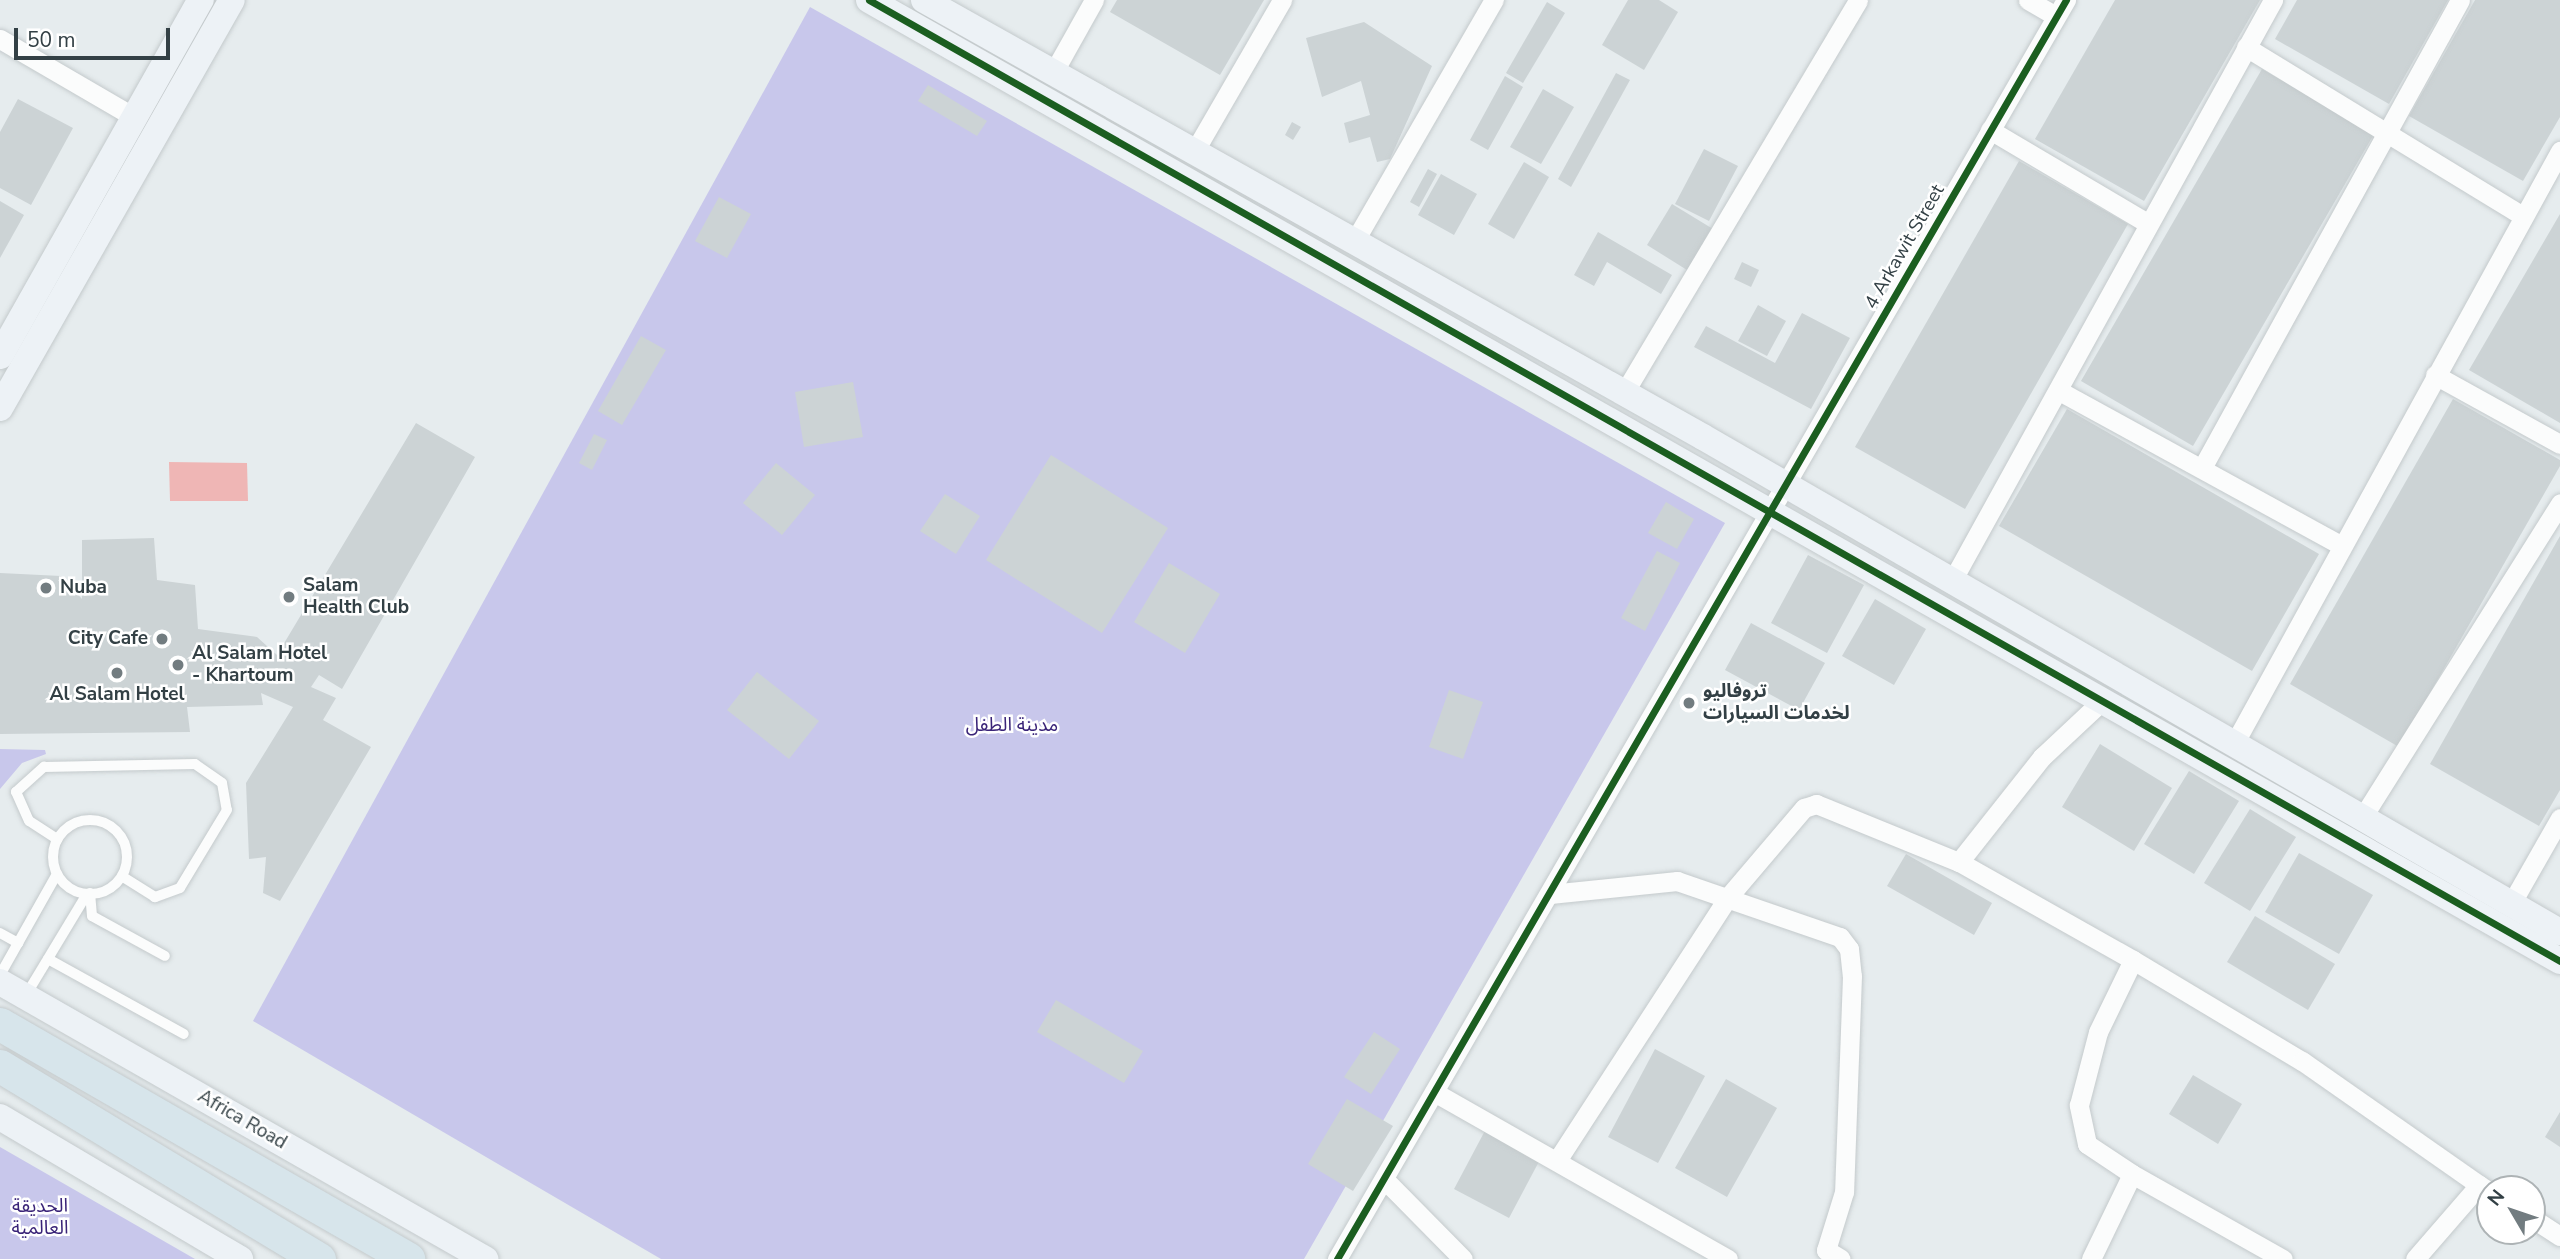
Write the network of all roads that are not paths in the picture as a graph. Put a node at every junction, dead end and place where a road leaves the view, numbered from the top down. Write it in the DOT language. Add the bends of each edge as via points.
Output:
graph roads {
  1 [pos="201,0"];
  2 [pos="232,0"];
  3 [pos="869,0"];
  4 [pos="924,0"];
  5 [pos="1094,0"];
  6 [pos="1282,0"];
  7 [pos="1494,0"];
  8 [pos="1858,0"];
  9 [pos="2028,0"];
  10 [pos="2273,0"];
  11 [pos="2460,0"];
  12 [pos="2061,8"];
  13 [pos="0,40"];
  14 [pos="2246,47"];
  15 [pos="1053,74"];
  16 [pos="136,118"];
  17 [pos="2385,129"];
  18 [pos="1990,130"];
  19 [pos="2560,151"];
  20 [pos="1194,152"];
  21 [pos="2523,216"];
  22 [pos="2147,223"];
  23 [pos="1354,242"];
  24 [pos="0,356"];
  25 [pos="2435,375"];
  26 [pos="2061,392"];
  27 [pos="1624,393"];
  28 [pos="0,408"];
  29 [pos="2560,444"];
  30 [pos="2202,467"];
  31 [pos="1787,485"];
  32 [pos="2560,503"];
  33 [pos="1772,511"];
  34 [pos="2341,545"];
  35 [pos="1952,581"];
  36 [pos="2103,700"];
  37 [pos="2234,744"];
  38 [pos="2362,818"];
  39 [pos="2560,818"];
  40 [pos="57,839"];
  41 [pos="1959,862"];
  42 [pos="57,874"];
  43 [pos="122,876"];
  44 [pos="89,894"];
  45 [pos="1550,894"];
  46 [pos="1729,897"];
  47 [pos="2511,904"];
  48 [pos="2560,932"];
  49 [pos="0,933"];
  50 [pos="18,943"];
  51 [pos="165,956"];
  52 [pos="48,959"];
  53 [pos="2133,960"];
  54 [pos="2560,961"];
  55 [pos="0,975"];
  56 [pos="0,982"];
  57 [pos="25,996"];
  58 [pos="0,1024"];
  59 [pos="184,1034"];
  60 [pos="0,1066"];
  61 [pos="1434,1092"];
  62 [pos="0,1118"];
  63 [pos="1558,1159"];
  64 [pos="2132,1174"];
  65 [pos="1384,1179"];
  66 [pos="2476,1183"];
  67 [pos="2476,1198"];
  68 [pos="1829,1256"];
  69 [pos="240,1259"];
  70 [pos="319,1259"];
  71 [pos="408,1259"];
  72 [pos="485,1259"];
  73 [pos="1337,1259"];
  74 [pos="1463,1259"];
  75 [pos="1728,1259"];
  76 [pos="2091,1259"];
  77 [pos="2283,1259"];
  78 [pos="2415,1259"];
  1 -- 16 [label="street"];
  2 -- 28 [label="street"];
  3 -- 33 [label="street"];
  4 -- 15 [label="street"];
  5 -- 15 [label="street"];
  6 -- 20 [label="street"];
  7 -- 23 [label="street"];
  8 -- 27 [label="street"];
  9 -- 12 [label="street"];
  10 -- 14 [label="street"];
  11 -- 17 [label="street"];
  12 -- 18 [label="street, 4 Arkawit Street"];
  13 -- 16 [label="street"];
  14 -- 17 [label="street"];
  14 -- 22 [label="street"];
  15 -- 20 [label="street"];
  16 -- 24 [label="street"];
  17 -- 21 [label="street"];
  17 -- 30 [label="street"];
  18 -- 22 [label="street"];
  18 -- 31 [label="street, 4 Arkawit Street"];
  19 -- 21 [label="street"];
  20 -- 23 [label="street"];
  21 -- 25 [label="street"];
  22 -- 26 [label="street"];
  23 -- 27 [label="street"];
  25 -- 29 [label="street"];
  25 -- 34 [label="street"];
  26 -- 30 [label="street"];
  26 -- 35 [label="street"];
  27 -- 31 [label="street"];
  30 -- 34 [label="street"];
  31 -- 33 [label="street, 4 Arkawit Street"];
  31 -- 35 [label="street"];
  32 -- 38 [label="street"];
  33 -- 36 [label="street"];
  33 -- 45 [label="street, 4 Arkawit Street"];
  34 -- 37 [label="street"];
  35 -- 37 [label="street"];
  36 -- 41 [label="street" via="2042,757"];
  36 -- 54 [label="street"];
  37 -- 38 [label="street"];
  38 -- 47 [label="street"];
  39 -- 47 [label="street"];
  40 -- 42 [label="lane"];
  40 -- 43 [label="lane" via="87,819 111,825 126,844"];
  40 -- 43 [label="lane" via="29,821 16,792 44,767 195,764 222,783 226,810 180,888 155,897"];
  41 -- 46 [label="street" via="1816,804 1793,816"];
  41 -- 53 [label="street"];
  42 -- 44 [label="lane"];
  42 -- 50 [label="lane"];
  43 -- 44 [label="lane" via="111,888"];
  44 -- 51 [label="lane" via="92,916"];
  44 -- 52 [label="lane"];
  45 -- 46 [label="street" via="1677,881"];
  45 -- 61 [label="street, 4 Arkawit Street"];
  46 -- 63 [label="street"];
  46 -- 68 [label="street" via="1840,937 1849,949 1844,1192"];
  47 -- 48 [label="street"];
  49 -- 50 [label="lane"];
  50 -- 55 [label="lane"];
  52 -- 57 [label="lane"];
  52 -- 59 [label="lane"];
  53 -- 64 [label="street" via="2098,1032 2079,1105 2088,1144"];
  53 -- 66 [label="street" via="2302,1061"];
  56 -- 57 [label="street, Africa Road"];
  57 -- 72 [label="street, Africa Road"];
  58 -- 71 [label="highway, Africa Road"];
  60 -- 70 [label="highway"];
  61 -- 63 [label="street"];
  61 -- 65 [label="street, 4 Arkawit Street"];
  62 -- 69 [label="street"];
  63 -- 75 [label="street"];
  64 -- 76 [label="street"];
  64 -- 77 [label="street"];
  65 -- 73 [label="street, 4 Arkawit Street"];
  65 -- 74 [label="street"];
  67 -- 78 [label="street"];
}
